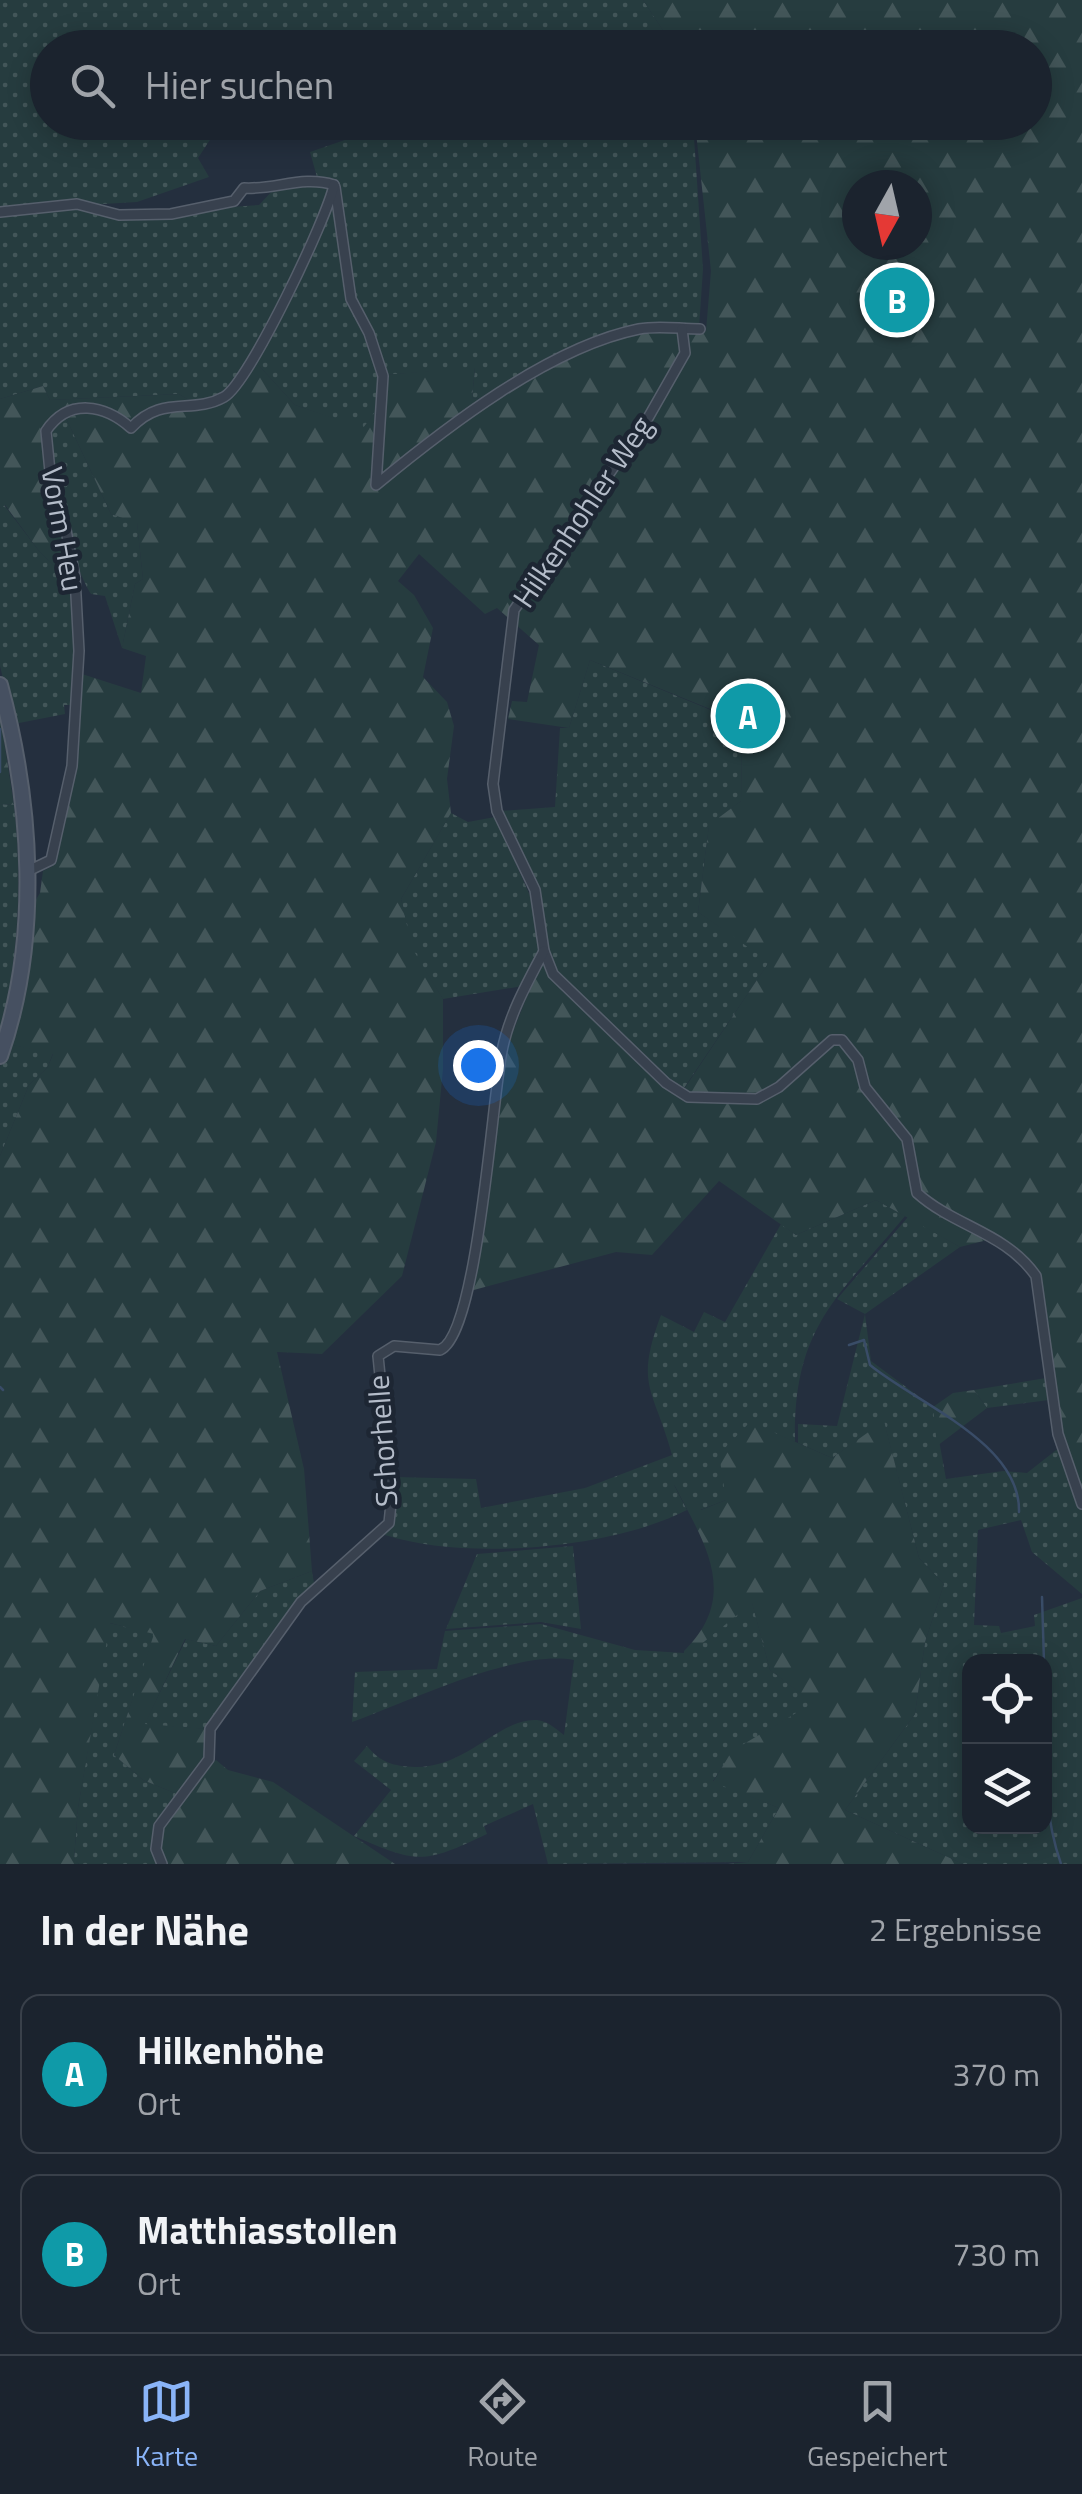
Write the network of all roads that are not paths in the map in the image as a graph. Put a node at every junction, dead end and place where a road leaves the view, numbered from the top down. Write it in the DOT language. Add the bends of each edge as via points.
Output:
graph roads {
  1 [pos="334,184"];
  2 [pos="0,212"];
  3 [pos="682,329"];
  4 [pos="700,329"];
  5 [pos="0,685"];
  6 [pos="26,872"];
  7 [pos="544,951"];
  8 [pos="0,1056"];
  9 [pos="1082,1504"];
  10 [pos="162,1864"];
  1 -- 2 [label="street" via="316,179 244,188 234,200 170,214 119,214 77,204"];
  1 -- 3 [label="street" via="351,299 383,376 376,485 438,433 564,358 638,330"];
  1 -- 6 [label="street, Vorm Heu" via="329,211 294,284 224,397 146,412 132,428 100,406 81,408 46,431 52,492 75,577 79,673 72,766 51,860"];
  3 -- 4 [label="street"];
  3 -- 7 [label="street, Hilkenhohler Weg" via="685,353 648,418 514,610 493,784 503,829 535,890"];
  5 -- 6 [label="main road"];
  6 -- 8 [label="main road" via="20,981"];
  7 -- 9 [label="street, Hilkenhohler Weg" via="552,974 688,1097 757,1099 832,1040 842,1040 858,1060 865,1087 907,1139 916,1193 1000,1240 1036,1276 1058,1434"];
  7 -- 10 [label="street, Schorhelle" via="501,1054 468,1295 455,1336 440,1350 394,1346 378,1356 389,1523 301,1602 210,1729 209,1759 159,1826"];
}
